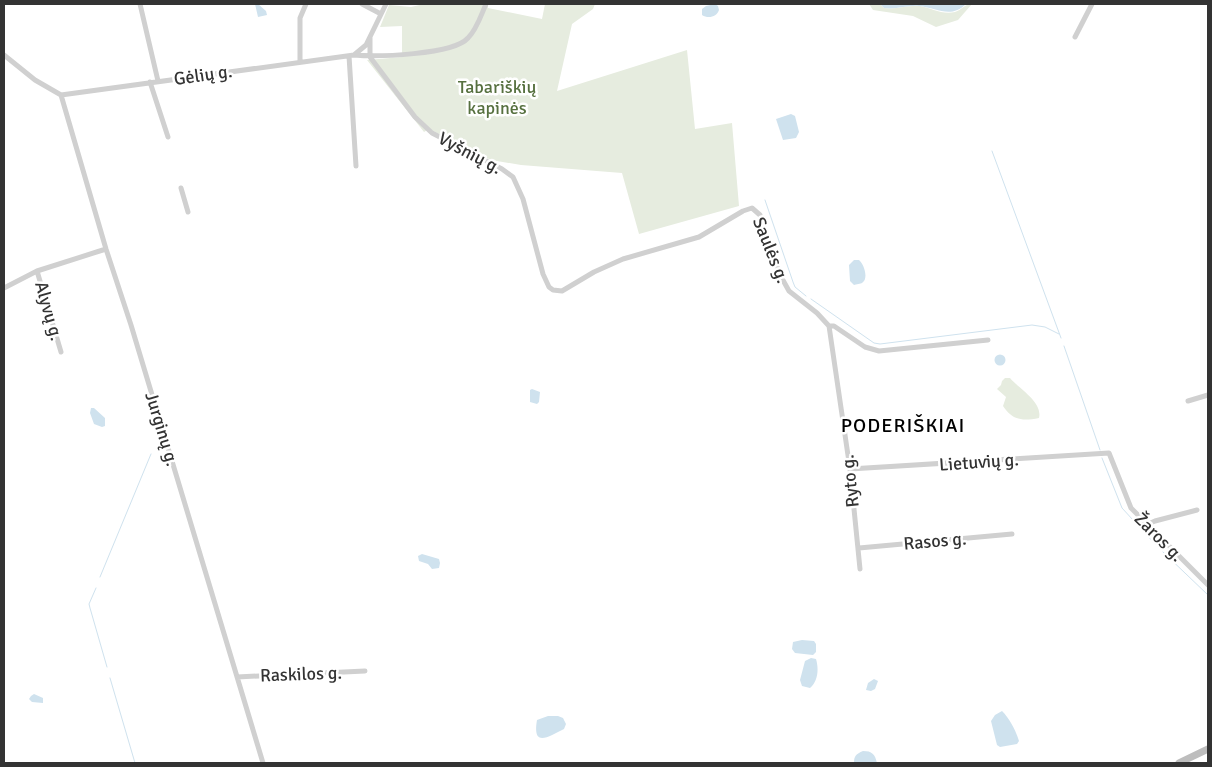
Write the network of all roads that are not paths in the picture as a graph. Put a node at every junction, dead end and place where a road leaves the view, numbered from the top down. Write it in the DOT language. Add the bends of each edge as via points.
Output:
graph roads {
  1 [pos="140,4"];
  2 [pos="306,4"];
  3 [pos="362,4"];
  4 [pos="386,4"];
  5 [pos="486,4"];
  6 [pos="1092,4"];
  7 [pos="381,14"];
  8 [pos="370,37"];
  9 [pos="1075,37"];
  10 [pos="4,55"];
  11 [pos="351,55"];
  12 [pos="370,57"];
  13 [pos="300,62"];
  14 [pos="158,81"];
  15 [pos="150,82"];
  16 [pos="61,95"];
  17 [pos="168,137"];
  18 [pos="356,166"];
  19 [pos="181,188"];
  20 [pos="188,212"];
  21 [pos="106,249"];
  22 [pos="37,271"];
  23 [pos="4,288"];
  24 [pos="553,290"];
  25 [pos="829,326"];
  26 [pos="988,340"];
  27 [pos="61,352"];
  28 [pos="1208,395"];
  29 [pos="1188,401"];
  30 [pos="1109,453"];
  31 [pos="850,469"];
  32 [pos="1197,510"];
  33 [pos="1146,525"];
  34 [pos="1012,534"];
  35 [pos="859,548"];
  36 [pos="860,569"];
  37 [pos="1208,586"];
  38 [pos="365,671"];
  39 [pos="237,677"];
  40 [pos="1208,749"];
  41 [pos="263,763"];
  42 [pos="1179,763"];
  1 -- 14 [label="street"];
  2 -- 13 [label="street" via="300,18"];
  3 -- 7 [label="street"];
  4 -- 7 [label="street"];
  5 -- 12 [label="street, Gėlių g." via="472,33 461,43 432,52"];
  6 -- 9 [label="street"];
  7 -- 8 [label="street"];
  8 -- 11 [label="street" via="366,45"];
  8 -- 12 [label="street"];
  10 -- 16 [label="street" via="35,80"];
  11 -- 12 [label="street, Gėlių g."];
  11 -- 13 [label="street, Gėlių g."];
  11 -- 18 [label="street"];
  12 -- 24 [label="street, Vyšnių g." via="425,128 513,177 523,199 546,283"];
  13 -- 14 [label="street, Gėlių g."];
  14 -- 15 [label="street, Gėlių g."];
  15 -- 16 [label="street, Gėlių g."];
  15 -- 17 [label="street"];
  16 -- 21 [label="street, Jurginų g."];
  19 -- 20 [label="street"];
  21 -- 22 [label="street"];
  21 -- 39 [label="street, Jurginų g."];
  22 -- 23 [label="street"];
  22 -- 27 [label="street, Alyvų g."];
  24 -- 25 [label="street, Saulės g." via="567,289 587,275 623,259 699,237 752,208 763,222 779,273 789,291"];
  25 -- 26 [label="street, Saulės g." via="879,352"];
  25 -- 31 [label="street, Ryto g."];
  28 -- 29 [label="street"];
  30 -- 31 [label="street, Lietuvių g."];
  30 -- 33 [label="street, Žaros g." via="1127,501"];
  31 -- 35 [label="street, Ryto g."];
  32 -- 33 [label="street"];
  33 -- 37 [label="street, Žaros g."];
  34 -- 35 [label="street, Rasos g."];
  35 -- 36 [label="street, Ryto g."];
  38 -- 39 [label="street, Raskilos g."];
  39 -- 41 [label="street, Jurginų g."];
  40 -- 42 [label="main road"];
}
